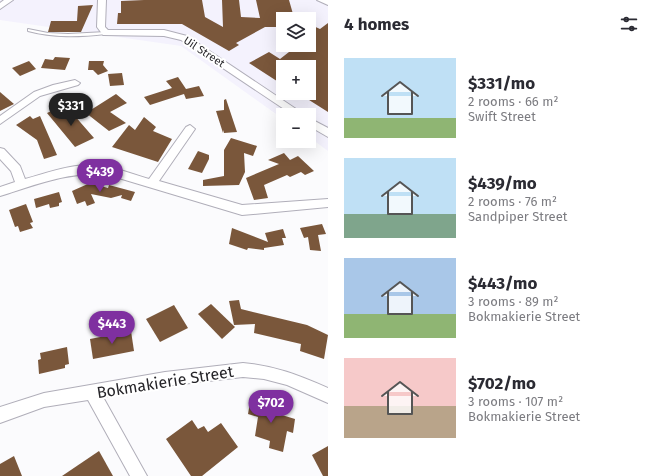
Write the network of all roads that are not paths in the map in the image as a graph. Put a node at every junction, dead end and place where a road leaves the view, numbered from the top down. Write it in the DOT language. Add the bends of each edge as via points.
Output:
graph roads {
  1 [pos="9,0"];
  2 [pos="102,0"];
  3 [pos="321,0"];
  4 [pos="328,3"];
  5 [pos="0,7"];
  6 [pos="29,30"];
  7 [pos="106,33"];
  8 [pos="75,83"];
  9 [pos="289,108"];
  10 [pos="0,121"];
  11 [pos="316,124"];
  12 [pos="326,128"];
  13 [pos="190,130"];
  14 [pos="0,152"];
  15 [pos="152,183"];
  16 [pos="21,185"];
  17 [pos="0,192"];
  18 [pos="328,203"];
  19 [pos="92,393"];
  20 [pos="328,396"];
  21 [pos="0,415"];
  22 [pos="139,476"];
  1 -- 5 [label="street"];
  2 -- 7 [label="street" via="101,27"];
  3 -- 4 [label="street"];
  6 -- 7 [label="lane" via="50,36"];
  7 -- 9 [label="street, Uil Street" via="164,33 184,38"];
  8 -- 10 [label="street" via="47,89 37,94"];
  11 -- 12 [label="street"];
  13 -- 15 [label="street"];
  14 -- 16 [label="street" via="16,168"];
  15 -- 16 [label="street" via="95,169"];
  15 -- 18 [label="street" via="242,210"];
  16 -- 17 [label="street"];
  19 -- 20 [label="street, Bokmakierie Street" via="165,379 243,370 288,378"];
  19 -- 21 [label="street, Bokmakierie Street" via="44,400"];
  19 -- 22 [label="street"];
}
